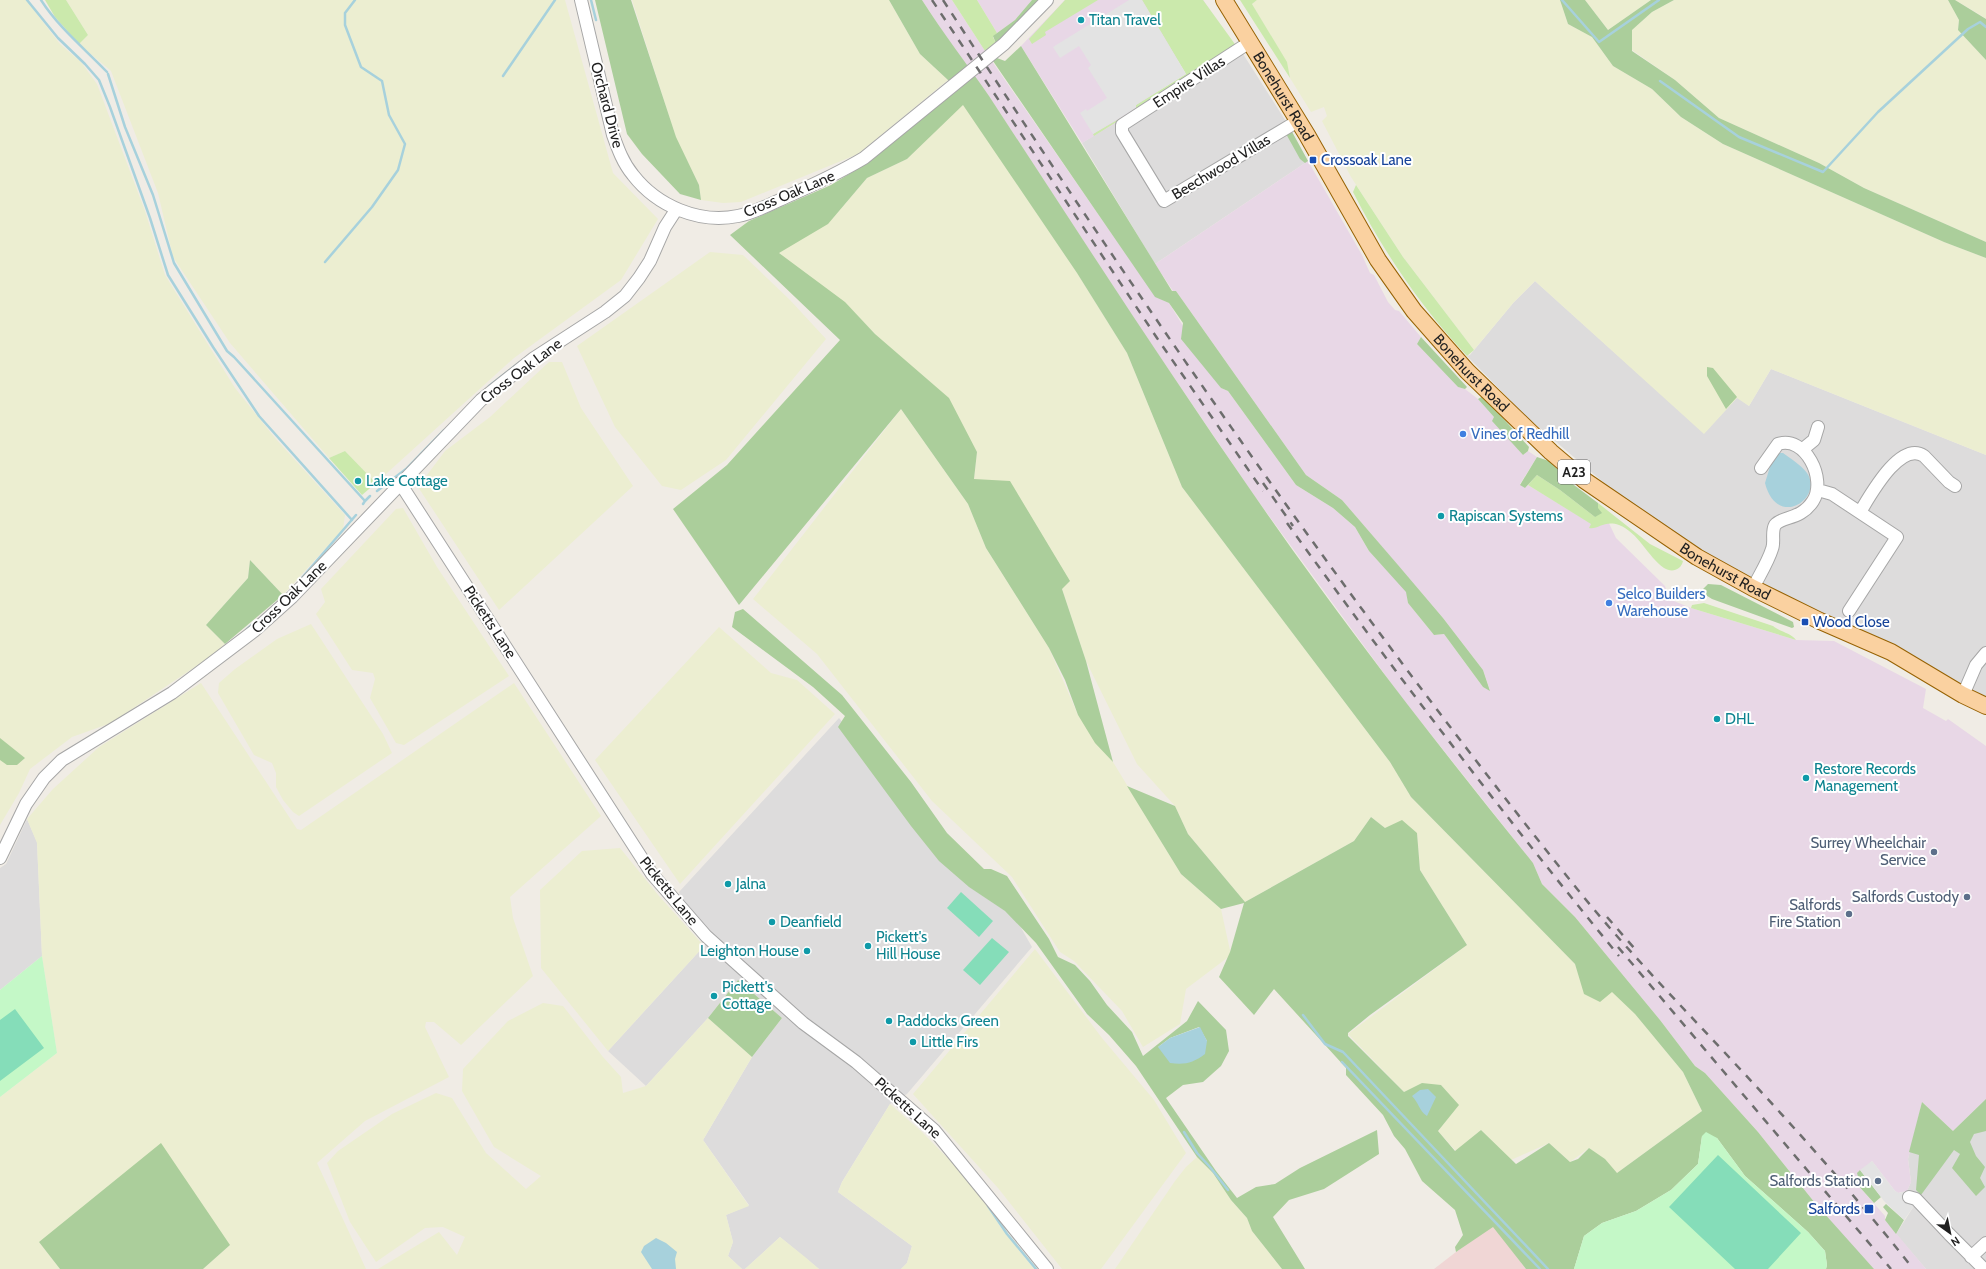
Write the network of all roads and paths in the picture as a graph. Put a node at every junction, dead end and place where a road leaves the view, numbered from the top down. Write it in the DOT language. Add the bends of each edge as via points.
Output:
graph roads {
  1 [pos="581,0"];
  2 [pos="1047,0"];
  3 [pos="1224,0"];
  4 [pos="1250,42"];
  5 [pos="1298,120"];
  6 [pos="1128,121"];
  7 [pos="676,210"];
  8 [pos="1818,427"];
  9 [pos="1803,449"];
  10 [pos="1761,468"];
  11 [pos="400,483"];
  12 [pos="1955,486"];
  13 [pos="1818,490"];
  14 [pos="1860,512"];
  15 [pos="1753,588"];
  16 [pos="1850,611"];
  17 [pos="1986,653"];
  18 [pos="1963,695"];
  19 [pos="1986,706"];
  20 [pos="1986,718"];
  21 [pos="0,858"];
  22 [pos="1908,1197"];
  23 [pos="1986,1242"];
  24 [pos="1971,1257"];
  25 [pos="1047,1269"];
  26 [pos="1984,1269"];
  1 -- 7 [label="street, Orchard Drive" via="620,156 632,175 647,191"];
  2 -- 7 [label="street, Cross Oak Lane" via="1004,44 864,158 843,171 767,206 737,216 704,217"];
  3 -- 4 [label="main road, Bonehurst Road / A23"];
  4 -- 5 [label="main road, Bonehurst Road / A23"];
  4 -- 6 [label="street, Empire Villas"];
  5 -- 6 [label="street, Beechwood Villas" via="1164,201 1122,132 1122,125"];
  5 -- 15 [label="main road, Bonehurst Road / A23" via="1378,260 1414,311 1467,371 1539,442 1584,480 1697,556"];
  7 -- 11 [label="street, Cross Oak Lane" via="665,227 650,261 625,296 506,378"];
  8 -- 9 [label="street" via="1814,440"];
  9 -- 10 [label="street" via="1787,443 1778,444"];
  9 -- 13 [label="street" via="1815,468"];
  11 -- 21 [label="street, Cross Oak Lane" via="292,597 254,631 172,693 58,765 44,778 26,804"];
  11 -- 25 [label="street, Picketts Lane" via="652,874 706,936 803,1023 856,1062 934,1130"];
  12 -- 14 [label="street" via="1924,456 1914,453 1902,458 1885,473"];
  13 -- 14 [label="street" via="1832,494"];
  13 -- 15 [label="street" via="1814,500 1799,516 1782,520 1775,525 1773,549"];
  14 -- 16 [label="street" via="1897,537"];
  15 -- 18 [label="main road, Bonehurst Road / A23" via="1891,652"];
  17 -- 18 [label="street" via="1976,665"];
  18 -- 19 [label="main road, Bonehurst Road / A23"];
  18 -- 20 [label="main road, Bonehurst Road / A23"];
  22 -- 24 [label="street" via="1916,1199"];
  23 -- 24 [label="street"];
  24 -- 26 [label="street"];
}
